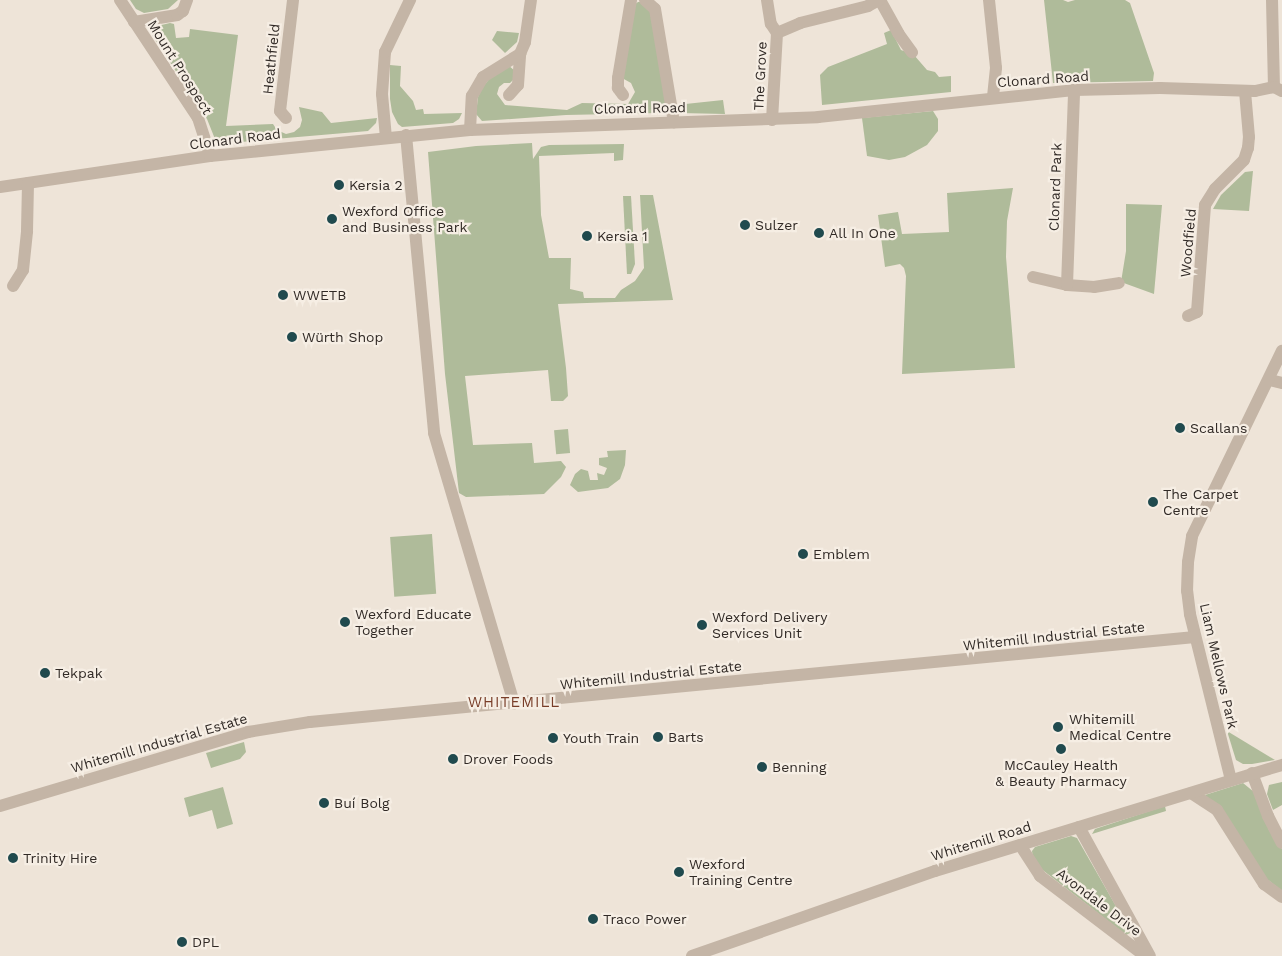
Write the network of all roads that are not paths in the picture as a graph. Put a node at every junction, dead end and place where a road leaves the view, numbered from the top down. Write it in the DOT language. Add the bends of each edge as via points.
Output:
graph roads {
  1 [pos="120,0"];
  2 [pos="187,0"];
  3 [pos="293,0"];
  4 [pos="410,0"];
  5 [pos="531,0"];
  6 [pos="630,0"];
  7 [pos="645,0"];
  8 [pos="767,0"];
  9 [pos="880,0"];
  10 [pos="989,0"];
  11 [pos="1272,0"];
  12 [pos="134,22"];
  13 [pos="777,33"];
  14 [pos="912,52"];
  15 [pos="520,54"];
  16 [pos="1278,89"];
  17 [pos="1074,90"];
  18 [pos="1245,91"];
  19 [pos="623,94"];
  20 [pos="509,95"];
  21 [pos="993,98"];
  22 [pos="286,118"];
  23 [pos="772,120"];
  24 [pos="674,122"];
  25 [pos="470,130"];
  26 [pos="406,135"];
  27 [pos="386,138"];
  28 [pos="210,156"];
  29 [pos="28,183"];
  30 [pos="0,187"];
  31 [pos="1033,278"];
  32 [pos="1119,283"];
  33 [pos="1067,285"];
  34 [pos="13,286"];
  35 [pos="1188,316"];
  36 [pos="1282,351"];
  37 [pos="1276,382"];
  38 [pos="1195,637"];
  39 [pos="514,703"];
  40 [pos="1282,765"];
  41 [pos="1252,773"];
  42 [pos="1231,780"];
  43 [pos="1190,793"];
  44 [pos="0,806"];
  45 [pos="1079,827"];
  46 [pos="1282,843"];
  47 [pos="1020,845"];
  48 [pos="1282,897"];
  49 [pos="692,956"];
  50 [pos="1145,956"];
  51 [pos="1150,956"];
  1 -- 12 [label="street, Mount Prospect"];
  2 -- 12 [label="street, Mount Prospect" via="177,16"];
  3 -- 22 [label="street, Heathfield" via="280,111"];
  4 -- 27 [label="street" via="385,52 382,94"];
  5 -- 15 [label="street" via="525,42"];
  6 -- 19 [label="street" via="618,78 618,88"];
  7 -- 24 [label="street" via="655,8"];
  8 -- 13 [label="street, The Grove" via="771,24"];
  9 -- 13 [label="street, The Grove" via="800,23"];
  9 -- 14 [label="street, The Grove"];
  10 -- 21 [label="street" via="996,68"];
  11 -- 16 [label="street"];
  12 -- 28 [label="street, Mount Prospect" via="198,118"];
  13 -- 23 [label="street, The Grove"];
  15 -- 20 [label="street" via="518,85"];
  15 -- 25 [label="street" via="483,77 472,96"];
  16 -- 18 [label="street, Clonard Road"];
  17 -- 18 [label="street, Clonard Road" via="1160,88"];
  17 -- 21 [label="street, Clonard Road"];
  17 -- 33 [label="street, Clonard Park"];
  18 -- 35 [label="street, Woodfield" via="1248,148 1240,165 1215,189 1205,204 1197,312"];
  21 -- 23 [label="street, Clonard Road"];
  23 -- 24 [label="street, Clonard Road"];
  24 -- 25 [label="street, Clonard Road"];
  25 -- 26 [label="street, Clonard Road"];
  26 -- 27 [label="street, Clonard Road"];
  26 -- 39 [label="street" via="434,434"];
  27 -- 28 [label="street, Clonard Road"];
  28 -- 29 [label="street, Clonard Road"];
  29 -- 30 [label="street, Clonard Road"];
  29 -- 34 [label="street" via="23,270"];
  31 -- 33 [label="street"];
  32 -- 33 [label="street" via="1094,287"];
  36 -- 37 [label="street, Liam Mellows Park"];
  37 -- 38 [label="street, Liam Mellows Park" via="1192,536 1187,591"];
  38 -- 39 [label="street, Whitemill Industrial Estate"];
  38 -- 42 [label="street, Liam Mellows Park"];
  39 -- 44 [label="street, Whitemill Industrial Estate" via="310,722 248,732"];
  40 -- 41 [label="street, Whitemill Road"];
  41 -- 42 [label="street, Whitemill Road"];
  41 -- 46 [label="street"];
  42 -- 43 [label="street, Whitemill Road"];
  43 -- 45 [label="street, Whitemill Road"];
  43 -- 48 [label="street" via="1217,810 1264,884"];
  45 -- 47 [label="street, Whitemill Road"];
  45 -- 51 [label="street, Avondale Drive"];
  47 -- 49 [label="street, Whitemill Road" via="911,879"];
  47 -- 50 [label="street, Avondale Drive" via="1040,876"];
}
